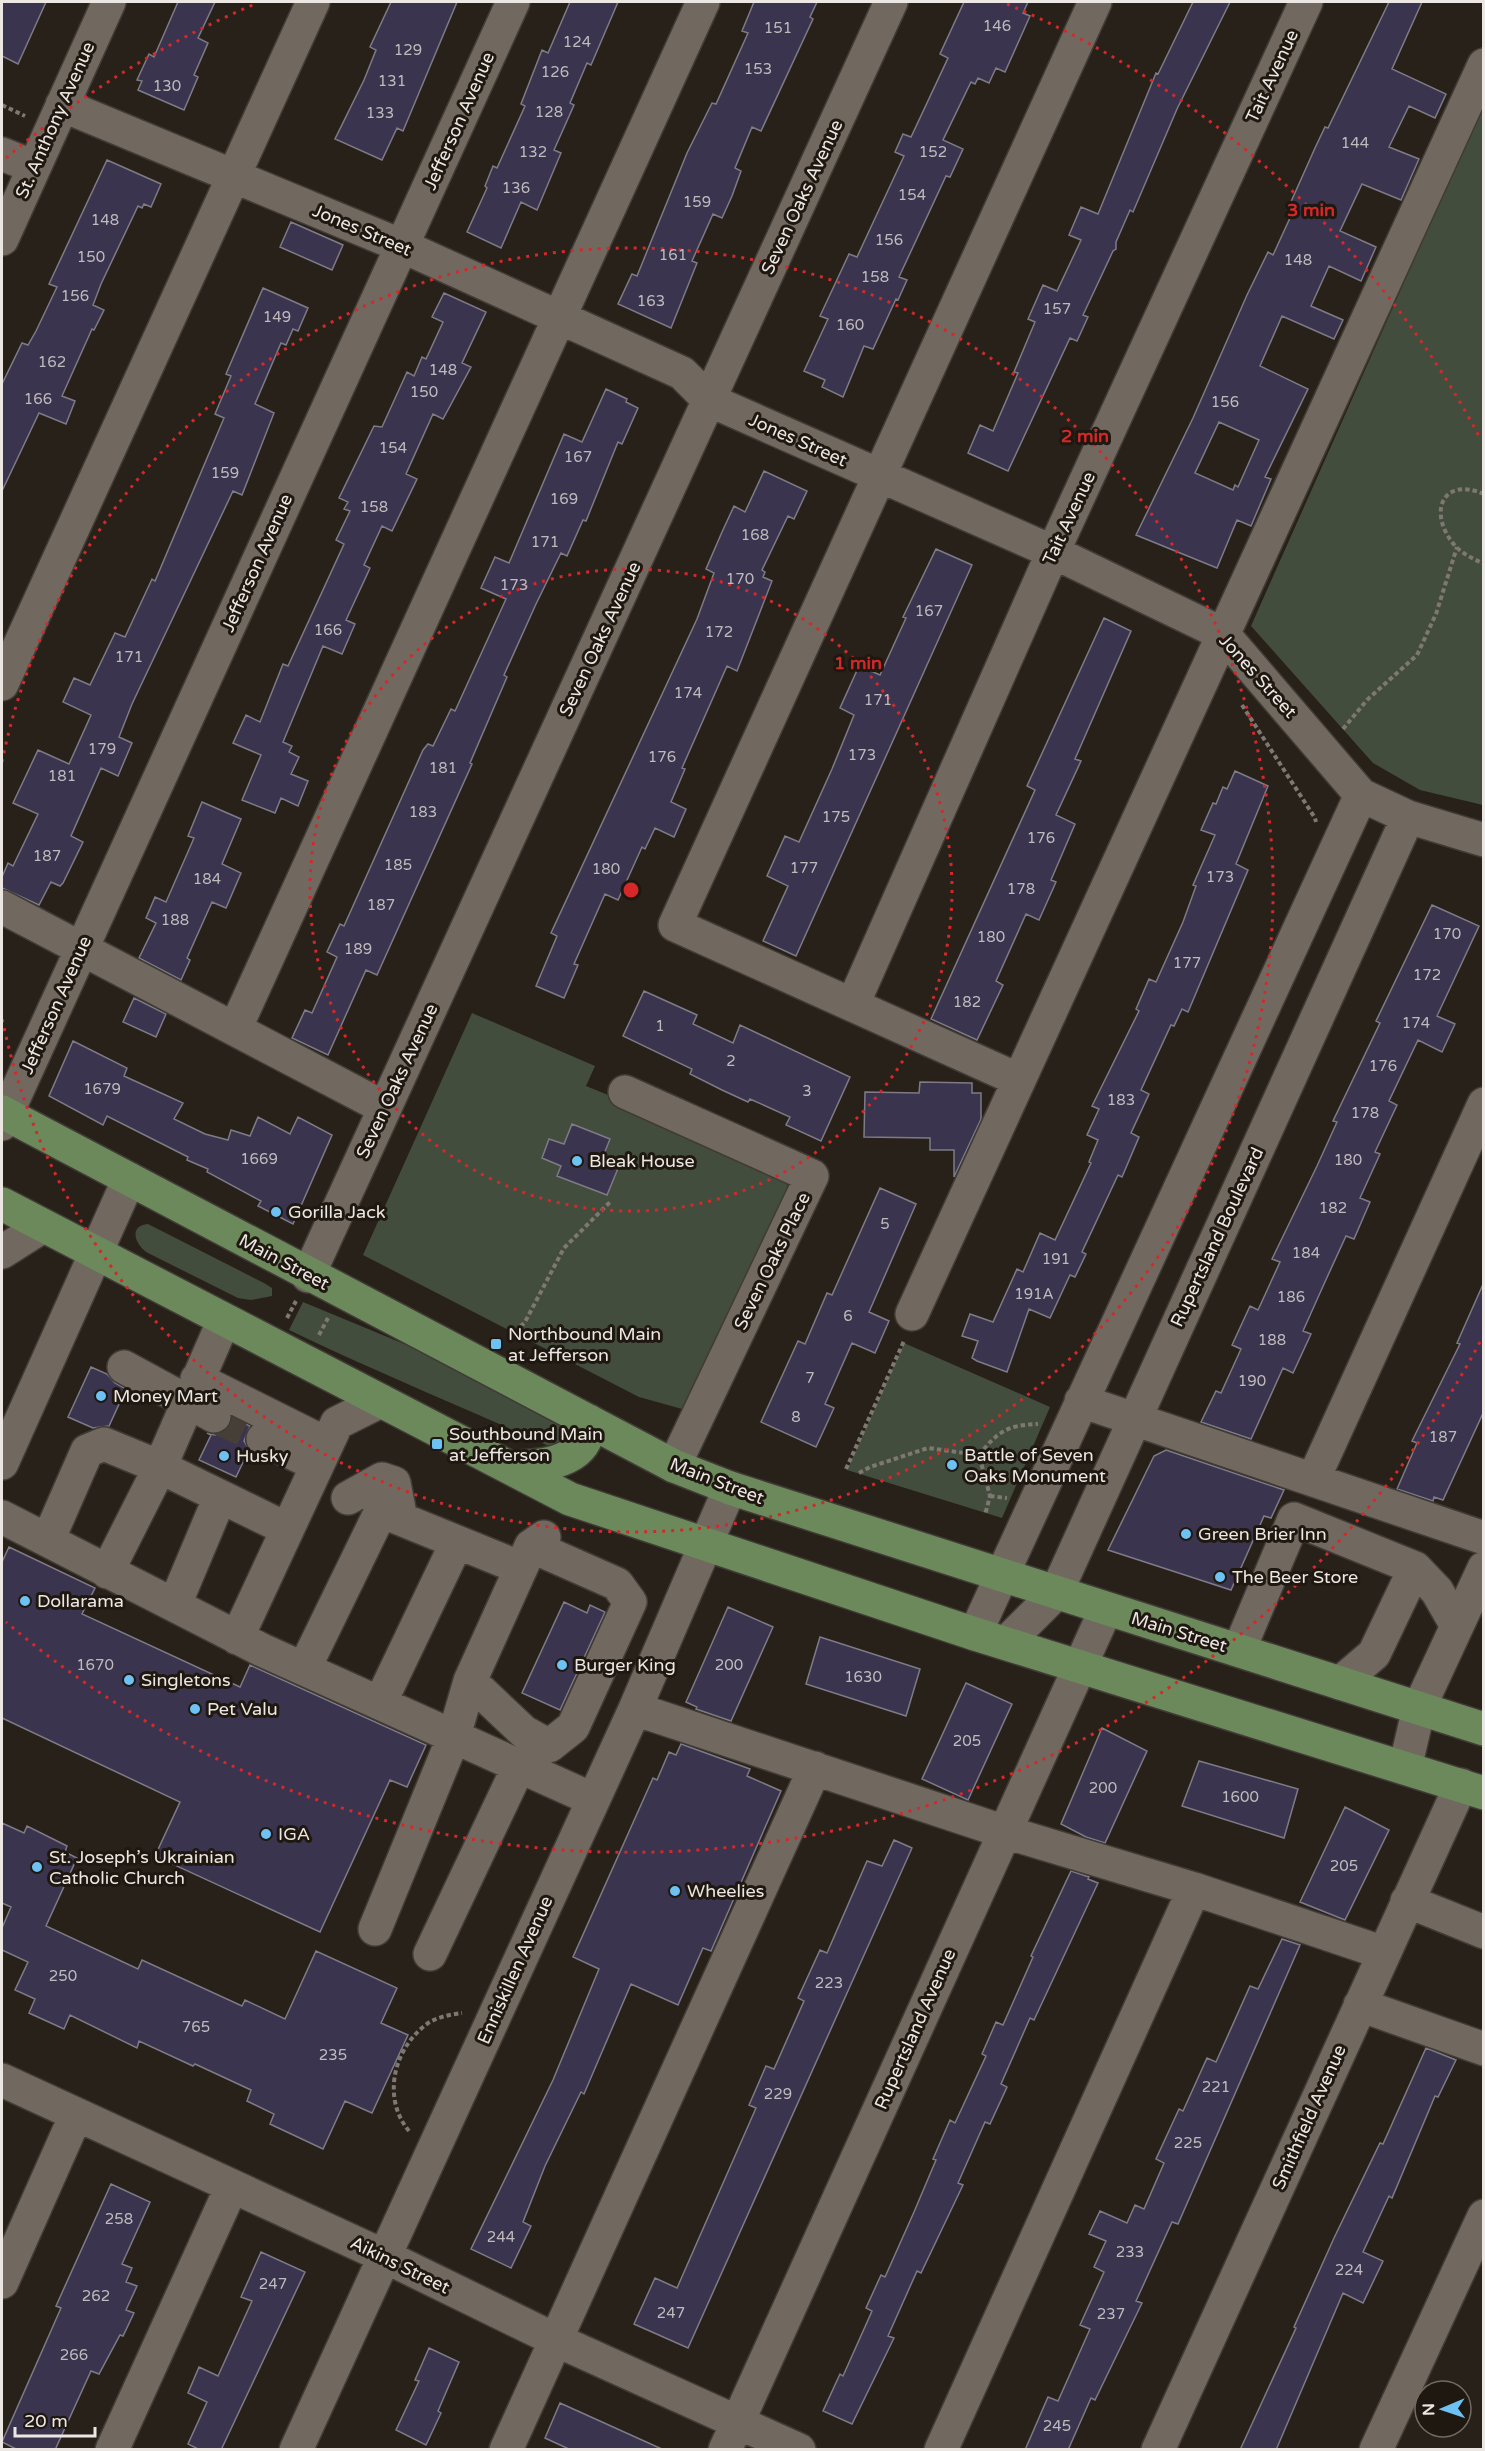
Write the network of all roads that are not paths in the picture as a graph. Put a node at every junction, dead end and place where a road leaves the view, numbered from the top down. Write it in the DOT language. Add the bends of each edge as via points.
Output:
graph roads {
  1 [pos="110,2"];
  2 [pos="313,2"];
  3 [pos="513,2"];
  4 [pos="704,2"];
  5 [pos="891,2"];
  6 [pos="1095,2"];
  7 [pos="1306,2"];
  8 [pos="1484,65"];
  9 [pos="62,105"];
  10 [pos="2,154"];
  11 [pos="34,167"];
  12 [pos="234,176"];
  13 [pos="2,239"];
  14 [pos="402,246"];
  15 [pos="560,318"];
  16 [pos="709,400"];
  17 [pos="878,476"];
  18 [pos="1053,552"];
  19 [pos="1223,634"];
  20 [pos="2,684"];
  21 [pos="1361,795"];
  22 [pos="1408,817"];
  23 [pos="1484,840"];
  24 [pos="2,908"];
  25 [pos="82,949"];
  26 [pos="853,1004"];
  27 [pos="235,1029"];
  28 [pos="1019,1080"];
  29 [pos="625,1092"];
  30 [pos="1484,1104"];
  31 [pos="385,1108"];
  32 [pos="3,1117"];
  33 [pos="129,1179"];
  34 [pos="2,1204"];
  35 [pos="43,1226"];
  36 [pos="2,1252"];
  37 [pos="96,1254"];
  38 [pos="308,1276"];
  39 [pos="912,1314"];
  40 [pos="224,1320"];
  41 [pos="124,1367"];
  42 [pos="200,1399"];
  43 [pos="381,1401"];
  44 [pos="1081,1401"];
  45 [pos="1133,1420"];
  46 [pos="589,1421"];
  47 [pos="262,1439"];
  48 [pos="3,1456"];
  49 [pos="317,1464"];
  50 [pos="674,1466"];
  51 [pos="160,1467"];
  52 [pos="509,1467"];
  53 [pos="1313,1480"];
  54 [pos="730,1488"];
  55 [pos="220,1497"];
  56 [pos="391,1515"];
  57 [pos="2,1517"];
  58 [pos="287,1529"];
  59 [pos="1484,1538"];
  60 [pos="48,1540"];
  61 [pos="457,1542"];
  62 [pos="706,1545"];
  63 [pos="532,1550"];
  64 [pos="1415,1568"];
  65 [pos="1484,1568"];
  66 [pos="107,1572"];
  67 [pos="1002,1575"];
  68 [pos="1056,1593"];
  69 [pos="175,1604"];
  70 [pos="1106,1609"];
  71 [pos="1457,1626"];
  72 [pos="237,1638"];
  73 [pos="991,1638"];
  74 [pos="1239,1650"];
  75 [pos="1078,1666"];
  76 [pos="304,1669"];
  77 [pos="471,1681"];
  78 [pos="1340,1683"];
  79 [pos="380,1703"];
  80 [pos="1419,1708"];
  81 [pos="635,1709"];
  82 [pos="1484,1729"];
  83 [pos="454,1736"];
  84 [pos="519,1766"];
  85 [pos="815,1768"];
  86 [pos="1405,1768"];
  87 [pos="1472,1789"];
  88 [pos="592,1799"];
  89 [pos="1005,1832"];
  90 [pos="1194,1889"];
  91 [pos="1407,1901"];
  92 [pos="375,1929"];
  93 [pos="1484,1932"];
  94 [pos="1384,1953"];
  95 [pos="430,1954"];
  96 [pos="1360,2006"];
  97 [pos="1484,2049"];
  98 [pos="2,2080"];
  99 [pos="76,2115"];
  100 [pos="232,2186"];
  101 [pos="1484,2216"];
  102 [pos="384,2256"];
  103 [pos="2,2282"];
  104 [pos="556,2340"];
  105 [pos="731,2435"];
  106 [pos="112,2450"];
  107 [pos="296,2450"];
  108 [pos="506,2450"];
  109 [pos="799,2450"];
  110 [pos="941,2450"];
  111 [pos="1158,2450"];
  112 [pos="1376,2450"];
  1 -- 9 [label="street, St. Anthony Avenue"];
  2 -- 12 [label="street"];
  3 -- 14 [label="street, Jefferson Avenue"];
  4 -- 15 [label="street"];
  5 -- 16 [label="street, Seven Oaks Avenue"];
  6 -- 17 [label="street"];
  7 -- 18 [label="street, Tait Avenue"];
  8 -- 19 [label="street"];
  9 -- 11 [label="street, St. Anthony Avenue"];
  9 -- 12 [label="street, Jones Street"];
  10 -- 11 [label="street"];
  11 -- 13 [label="street, St. Anthony Avenue"];
  12 -- 14 [label="street, Jones Street"];
  12 -- 20 [label="street"];
  14 -- 15 [label="street, Jones Street"];
  14 -- 25 [label="street, Jefferson Avenue"];
  15 -- 16 [label="street, Jones Street" via="682,373"];
  15 -- 27 [label="street"];
  16 -- 17 [label="street, Jones Street"];
  16 -- 31 [label="street, Seven Oaks Avenue"];
  17 -- 18 [label="street, Jones Street"];
  17 -- 26 [label="street" via="675,925"];
  18 -- 19 [label="street, Jones Street"];
  18 -- 26 [label="street, Tait Avenue"];
  19 -- 21 [label="street, Jones Street"];
  19 -- 28 [label="street"];
  21 -- 22 [label="street, Jones Street"];
  21 -- 44 [label="street"];
  22 -- 23 [label="street, Jones Street"];
  22 -- 45 [label="street, Rupertsland Boulevard"];
  24 -- 25 [label="street"];
  25 -- 27 [label="street"];
  25 -- 32 [label="street, Jefferson Avenue"];
  26 -- 28 [label="street"];
  27 -- 31 [label="street"];
  28 -- 39 [label="street"];
  29 -- 50 [label="street, Seven Oaks Place" via="812,1176"];
  30 -- 53 [label="street"];
  31 -- 38 [label="street, Seven Oaks Avenue"];
  32 -- 33 [label="main road, Main Street"];
  33 -- 37 [label="street"];
  33 -- 38 [label="main road, Main Street"];
  34 -- 35 [label="main road"];
  35 -- 36 [label="street"];
  35 -- 37 [label="main road"];
  37 -- 40 [label="main road"];
  37 -- 48 [label="street"];
  38 -- 46 [label="main road, Main Street"];
  40 -- 42 [label="street"];
  40 -- 43 [label="main road"];
  41 -- 42 [label="street"];
  42 -- 49 [label="street"];
  42 -- 51 [label="street"];
  43 -- 49 [label="street" via="336,1423"];
  43 -- 52 [label="main road"];
  44 -- 45 [label="street"];
  44 -- 67 [label="street"];
  45 -- 53 [label="street"];
  45 -- 68 [label="street, Rupertsland Boulevard"];
  46 -- 50 [label="main road, Main Street"];
  46 -- 52 [label="main road" via="589,1434 574,1453 534,1467"];
  47 -- 49 [label="street"];
  49 -- 56 [label="street" via="348,1498"];
  49 -- 58 [label="street"];
  50 -- 54 [label="main road, Main Street"];
  51 -- 55 [label="street"];
  51 -- 60 [label="street" via="104,1444 87,1451"];
  51 -- 66 [label="street"];
  52 -- 62 [label="main road" via="570,1499"];
  53 -- 59 [label="street"];
  54 -- 62 [label="street, Enniskillen Avenue"];
  54 -- 67 [label="main road, Main Street"];
  55 -- 58 [label="street"];
  55 -- 69 [label="street"];
  56 -- 61 [label="street"];
  56 -- 76 [label="street"];
  57 -- 60 [label="street"];
  58 -- 72 [label="street"];
  60 -- 66 [label="street"];
  61 -- 63 [label="street"];
  61 -- 79 [label="street"];
  62 -- 73 [label="main road"];
  62 -- 81 [label="street, Enniskillen Avenue"];
  63 -- 77 [label="street"];
  63 -- 77 [label="street" via="617,1584 630,1602 573,1727 549,1746 524,1732"];
  64 -- 71 [label="street" via="1437,1591"];
  64 -- 74 [label="street" via="1294,1519"];
  64 -- 78 [label="street" via="1374,1654"];
  65 -- 71 [label="street"];
  66 -- 69 [label="street"];
  67 -- 68 [label="main road, Main Street"];
  67 -- 73 [label="street"];
  68 -- 70 [label="main road, Main Street"];
  68 -- 73 [label="street, Rupertsland Boulevard"];
  69 -- 72 [label="street"];
  70 -- 74 [label="main road, Main Street"];
  70 -- 75 [label="street, Rupertsland Avenue"];
  71 -- 80 [label="street"];
  72 -- 76 [label="street"];
  73 -- 75 [label="main road"];
  74 -- 78 [label="main road, Main Street"];
  75 -- 86 [label="main road"];
  75 -- 89 [label="street, Rupertsland Avenue"];
  76 -- 79 [label="street"];
  77 -- 83 [label="street"];
  78 -- 80 [label="main road, Main Street"];
  79 -- 83 [label="street"];
  80 -- 82 [label="main road, Main Street"];
  80 -- 86 [label="street"];
  81 -- 85 [label="street"];
  81 -- 88 [label="street, Enniskillen Avenue"];
  83 -- 84 [label="street"];
  83 -- 92 [label="street"];
  84 -- 88 [label="street"];
  84 -- 95 [label="street"];
  85 -- 89 [label="street"];
  85 -- 104 [label="street"];
  86 -- 87 [label="main road"];
  87 -- 91 [label="street, Smithfield Avenue"];
  88 -- 102 [label="street, Enniskillen Avenue"];
  89 -- 90 [label="street"];
  89 -- 105 [label="street, Rupertsland Avenue"];
  90 -- 94 [label="street"];
  90 -- 110 [label="street"];
  91 -- 93 [label="street"];
  91 -- 94 [label="street, Smithfield Avenue"];
  94 -- 96 [label="street, Smithfield Avenue"];
  96 -- 97 [label="street"];
  96 -- 111 [label="street, Smithfield Avenue"];
  98 -- 99 [label="street, Aikins Street"];
  99 -- 100 [label="street, Aikins Street"];
  99 -- 103 [label="street"];
  100 -- 102 [label="street, Aikins Street"];
  100 -- 106 [label="street"];
  101 -- 112 [label="street"];
  102 -- 104 [label="street, Aikins Street"];
  102 -- 107 [label="street, Enniskillen Avenue"];
  104 -- 105 [label="street, Aikins Street"];
  104 -- 108 [label="street"];
  105 -- 109 [label="street, Aikins Street"];
}
